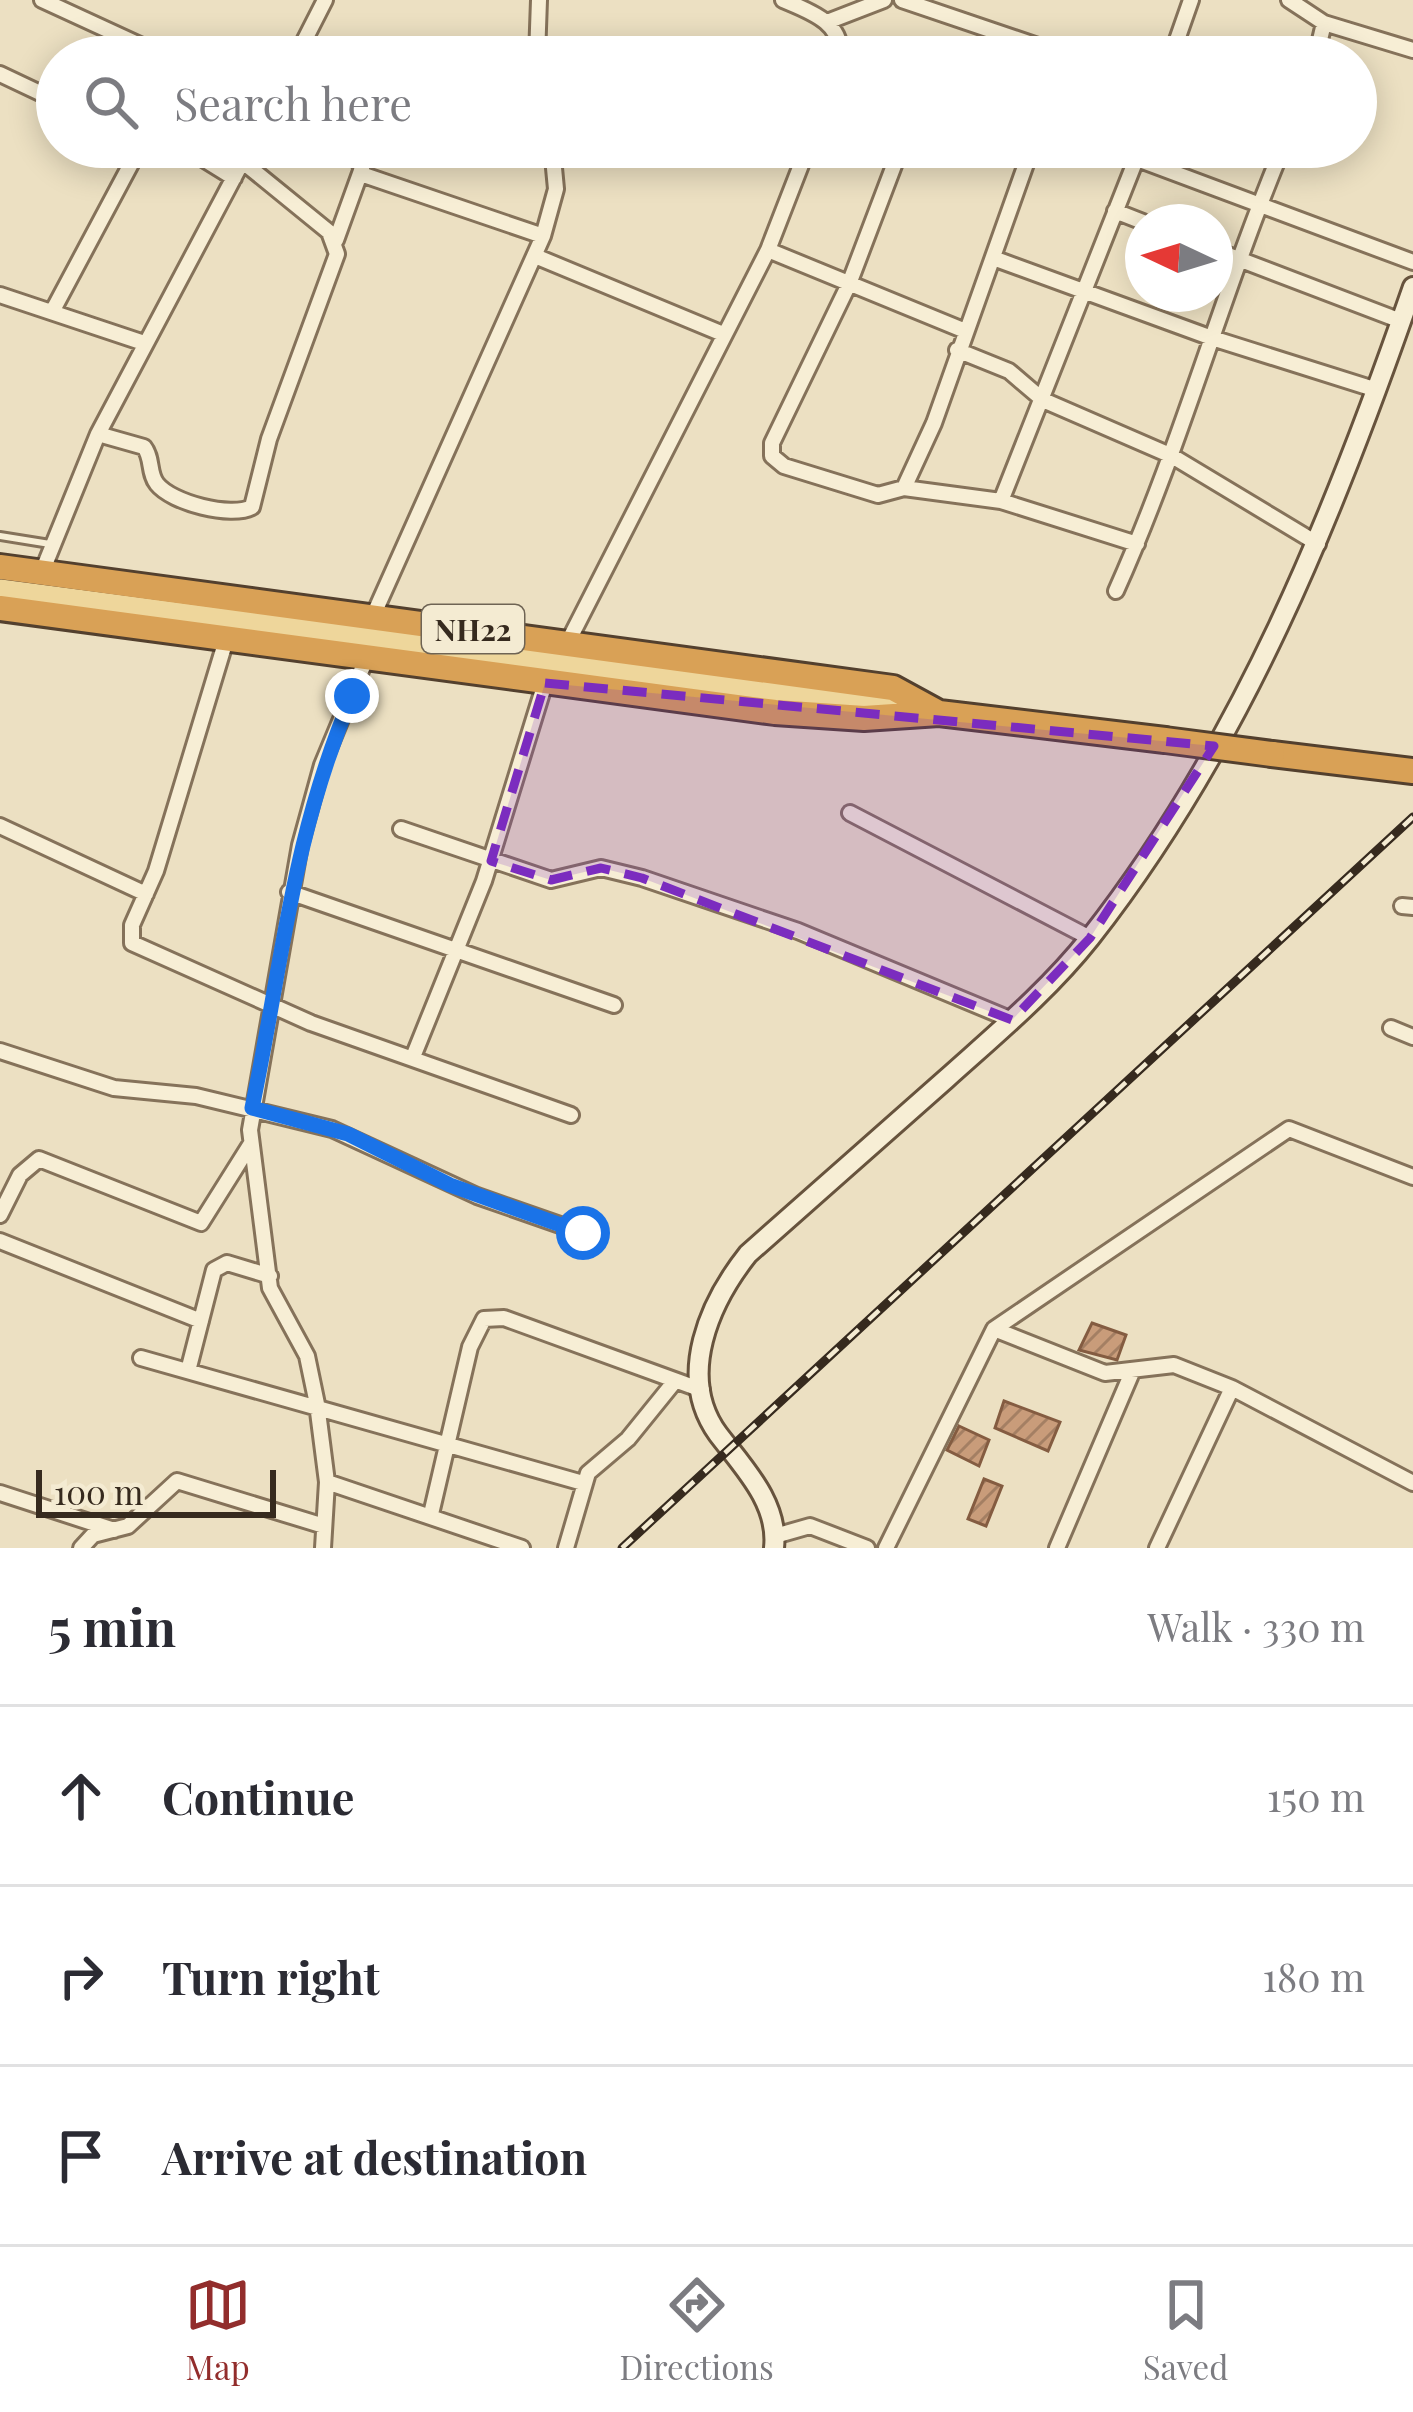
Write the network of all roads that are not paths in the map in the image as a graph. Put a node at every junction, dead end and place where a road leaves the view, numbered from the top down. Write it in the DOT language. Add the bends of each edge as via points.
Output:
graph roads {
  1 [pos="41,0"];
  2 [pos="325,0"];
  3 [pos="539,0"];
  4 [pos="783,0"];
  5 [pos="884,0"];
  6 [pos="902,0"];
  7 [pos="1191,0"];
  8 [pos="1289,0"];
  9 [pos="827,22"];
  10 [pos="1324,22"];
  11 [pos="120,36"];
  12 [pos="307,36"];
  13 [pos="538,36"];
  14 [pos="838,36"];
  15 [pos="1008,36"];
  16 [pos="1178,36"];
  17 [pos="1321,36"];
  18 [pos="1368,36"];
  19 [pos="1377,39"];
  20 [pos="1413,50"];
  21 [pos="0,74"];
  22 [pos="36,91"];
  23 [pos="129,168"];
  24 [pos="218,168"];
  25 [pos="239,168"];
  26 [pos="261,168"];
  27 [pos="359,168"];
  28 [pos="554,168"];
  29 [pos="800,168"];
  30 [pos="893,168"];
  31 [pos="1025,168"];
  32 [pos="1133,168"];
  33 [pos="1175,168"];
  34 [pos="1274,168"];
  35 [pos="361,174"];
  36 [pos="234,178"];
  37 [pos="1259,203"];
  38 [pos="1114,211"];
  39 [pos="1125,215"];
  40 [pos="543,236"];
  41 [pos="336,240"];
  42 [pos="768,250"];
  43 [pos="535,256"];
  44 [pos="993,258"];
  45 [pos="1233,258"];
  46 [pos="1237,260"];
  47 [pos="1413,262"];
  48 [pos="849,284"];
  49 [pos="1413,287"];
  50 [pos="1085,294"];
  51 [pos="0,295"];
  52 [pos="52,312"];
  53 [pos="1401,321"];
  54 [pos="963,329"];
  55 [pos="723,334"];
  56 [pos="1212,338"];
  57 [pos="144,343"];
  58 [pos="957,350"];
  59 [pos="1377,390"];
  60 [pos="1043,400"];
  61 [pos="98,434"];
  62 [pos="1172,456"];
  63 [pos="904,488"];
  64 [pos="1001,501"];
  65 [pos="0,536"];
  66 [pos="51,544"];
  67 [pos="1137,544"];
  68 [pos="1318,544"];
  69 [pos="0,567"];
  70 [pos="42,572"];
  71 [pos="0,590"];
  72 [pos="1116,591"];
  73 [pos="0,608"];
  74 [pos="373,616"];
  75 [pos="226,640"];
  76 [pos="568,642"];
  77 [pos="366,659"];
  78 [pos="544,682"];
  79 [pos="939,713"];
  80 [pos="1406,770"];
  81 [pos="850,813"];
  82 [pos="0,826"];
  83 [pos="400,829"];
  84 [pos="490,861"];
  85 [pos="290,892"];
  86 [pos="146,894"];
  87 [pos="1090,938"];
  88 [pos="457,946"];
  89 [pos="271,1004"];
  90 [pos="614,1005"];
  91 [pos="1012,1020"];
  92 [pos="1391,1028"];
  93 [pos="1413,1037"];
  94 [pos="0,1051"];
  95 [pos="413,1057"];
  96 [pos="252,1108"];
  97 [pos="572,1115"];
  98 [pos="250,1145"];
  99 [pos="1413,1177"];
  100 [pos="0,1215"];
  101 [pos="583,1233"];
  102 [pos="0,1241"];
  103 [pos="270,1276"];
  104 [pos="201,1321"];
  105 [pos="994,1329"];
  106 [pos="141,1358"];
  107 [pos="1133,1370"];
  108 [pos="188,1371"];
  109 [pos="675,1381"];
  110 [pos="1232,1388"];
  111 [pos="702,1390"];
  112 [pos="317,1404"];
  113 [pos="449,1442"];
  114 [pos="327,1482"];
  115 [pos="584,1483"];
  116 [pos="1413,1483"];
  117 [pos="0,1493"];
  118 [pos="431,1514"];
  119 [pos="324,1526"];
  120 [pos="119,1531"];
  121 [pos="775,1542"];
  122 [pos="81,1548"];
  123 [pos="323,1548"];
  124 [pos="521,1548"];
  125 [pos="566,1548"];
  126 [pos="867,1548"];
  127 [pos="886,1548"];
  128 [pos="1058,1548"];
  129 [pos="1157,1548"];
  1 -- 11 [label="street"];
  2 -- 12 [label="street"];
  3 -- 13 [label="street"];
  4 -- 9 [label="street"];
  5 -- 9 [label="street"];
  6 -- 15 [label="street"];
  7 -- 16 [label="street"];
  8 -- 10 [label="street"];
  9 -- 14 [label="street"];
  10 -- 17 [label="street"];
  10 -- 18 [label="street"];
  19 -- 20 [label="street"];
  21 -- 22 [label="street"];
  23 -- 52 [label="street"];
  24 -- 36 [label="street"];
  25 -- 36 [label="street"];
  26 -- 41 [label="street"];
  27 -- 35 [label="street"];
  28 -- 40 [label="street"];
  29 -- 42 [label="street"];
  30 -- 48 [label="street"];
  31 -- 44 [label="street"];
  32 -- 38 [label="street"];
  33 -- 37 [label="street"];
  34 -- 37 [label="street"];
  35 -- 40 [label="street"];
  35 -- 41 [label="street"];
  36 -- 57 [label="street"];
  37 -- 46 [label="street"];
  37 -- 47 [label="street"];
  38 -- 39 [label="street"];
  38 -- 50 [label="street"];
  40 -- 43 [label="street"];
  41 -- 61 [label="street" via="252,507 228,512 166,490 144,447"];
  42 -- 48 [label="street"];
  42 -- 55 [label="street"];
  43 -- 55 [label="street"];
  43 -- 74 [label="street"];
  44 -- 50 [label="street"];
  44 -- 54 [label="street"];
  45 -- 46 [label="street"];
  46 -- 53 [label="street"];
  46 -- 56 [label="street"];
  48 -- 54 [label="street"];
  48 -- 63 [label="street" via="772,456 878,495"];
  49 -- 53 [label="main road"];
  50 -- 56 [label="street"];
  50 -- 60 [label="street"];
  51 -- 52 [label="street"];
  52 -- 57 [label="street"];
  53 -- 59 [label="main road"];
  54 -- 58 [label="street"];
  55 -- 76 [label="street"];
  56 -- 59 [label="street"];
  56 -- 62 [label="street"];
  57 -- 61 [label="street"];
  58 -- 60 [label="street" via="998,365"];
  58 -- 63 [label="street"];
  59 -- 68 [label="main road"];
  60 -- 62 [label="street"];
  60 -- 64 [label="street"];
  61 -- 66 [label="street"];
  62 -- 67 [label="street"];
  62 -- 68 [label="street"];
  63 -- 64 [label="street"];
  64 -- 67 [label="street"];
  65 -- 66 [label="lane"];
  66 -- 70 [label="street"];
  67 -- 72 [label="street"];
  68 -- 87 [label="main road" via="1196,777"];
  69 -- 70 [label="highway, NH22"];
  70 -- 74 [label="highway, NH22"];
  71 -- 79 [label="main road"];
  73 -- 75 [label="highway, NH22"];
  74 -- 76 [label="highway, NH22"];
  75 -- 77 [label="highway, NH22"];
  75 -- 86 [label="street"];
  76 -- 79 [label="highway, NH22" via="893,688"];
  77 -- 78 [label="highway, NH22"];
  77 -- 85 [label="street" via="315,786"];
  78 -- 79 [label="highway, NH22" via="796,714"];
  78 -- 84 [label="street"];
  79 -- 80 [label="highway, NH22, bridge"];
  81 -- 87 [label="street"];
  82 -- 86 [label="street"];
  83 -- 84 [label="street"];
  84 -- 88 [label="street"];
  84 -- 91 [label="street" via="551,880 602,868 642,878 798,931"];
  85 -- 88 [label="street"];
  85 -- 89 [label="street"];
  86 -- 89 [label="street" via="132,943"];
  87 -- 91 [label="main road"];
  88 -- 90 [label="street"];
  88 -- 95 [label="street"];
  89 -- 95 [label="street"];
  89 -- 96 [label="street"];
  91 -- 111 [label="main road" via="748,1254 705,1322"];
  92 -- 93 [label="street"];
  94 -- 96 [label="street" via="114,1088"];
  95 -- 97 [label="street"];
  96 -- 98 [label="street"];
  96 -- 101 [label="street" via="348,1134 450,1185"];
  98 -- 100 [label="street" via="201,1222 40,1159 27,1165"];
  98 -- 103 [label="street"];
  99 -- 105 [label="street" via="1289,1129"];
  102 -- 104 [label="street"];
  103 -- 104 [label="street" via="219,1265"];
  103 -- 112 [label="street" via="274,1303 307,1356"];
  104 -- 108 [label="street"];
  105 -- 107 [label="street" via="1105,1373"];
  105 -- 127 [label="street"];
  106 -- 108 [label="street"];
  107 -- 110 [label="street" via="1174,1365"];
  107 -- 128 [label="street"];
  108 -- 112 [label="street"];
  109 -- 111 [label="street"];
  109 -- 113 [label="street" via="494,1316 476,1327"];
  109 -- 115 [label="street"];
  110 -- 116 [label="street"];
  110 -- 129 [label="street"];
  111 -- 121 [label="main road" via="705,1411 756,1484"];
  112 -- 113 [label="street"];
  112 -- 114 [label="street"];
  113 -- 115 [label="street"];
  113 -- 118 [label="street"];
  114 -- 118 [label="street"];
  114 -- 119 [label="street"];
  115 -- 125 [label="street"];
  117 -- 120 [label="street"];
  118 -- 124 [label="street"];
  119 -- 120 [label="street" via="177,1481"];
  119 -- 123 [label="street"];
  120 -- 122 [label="street" via="93,1535"];
  121 -- 126 [label="street" via="809,1526"];
}
